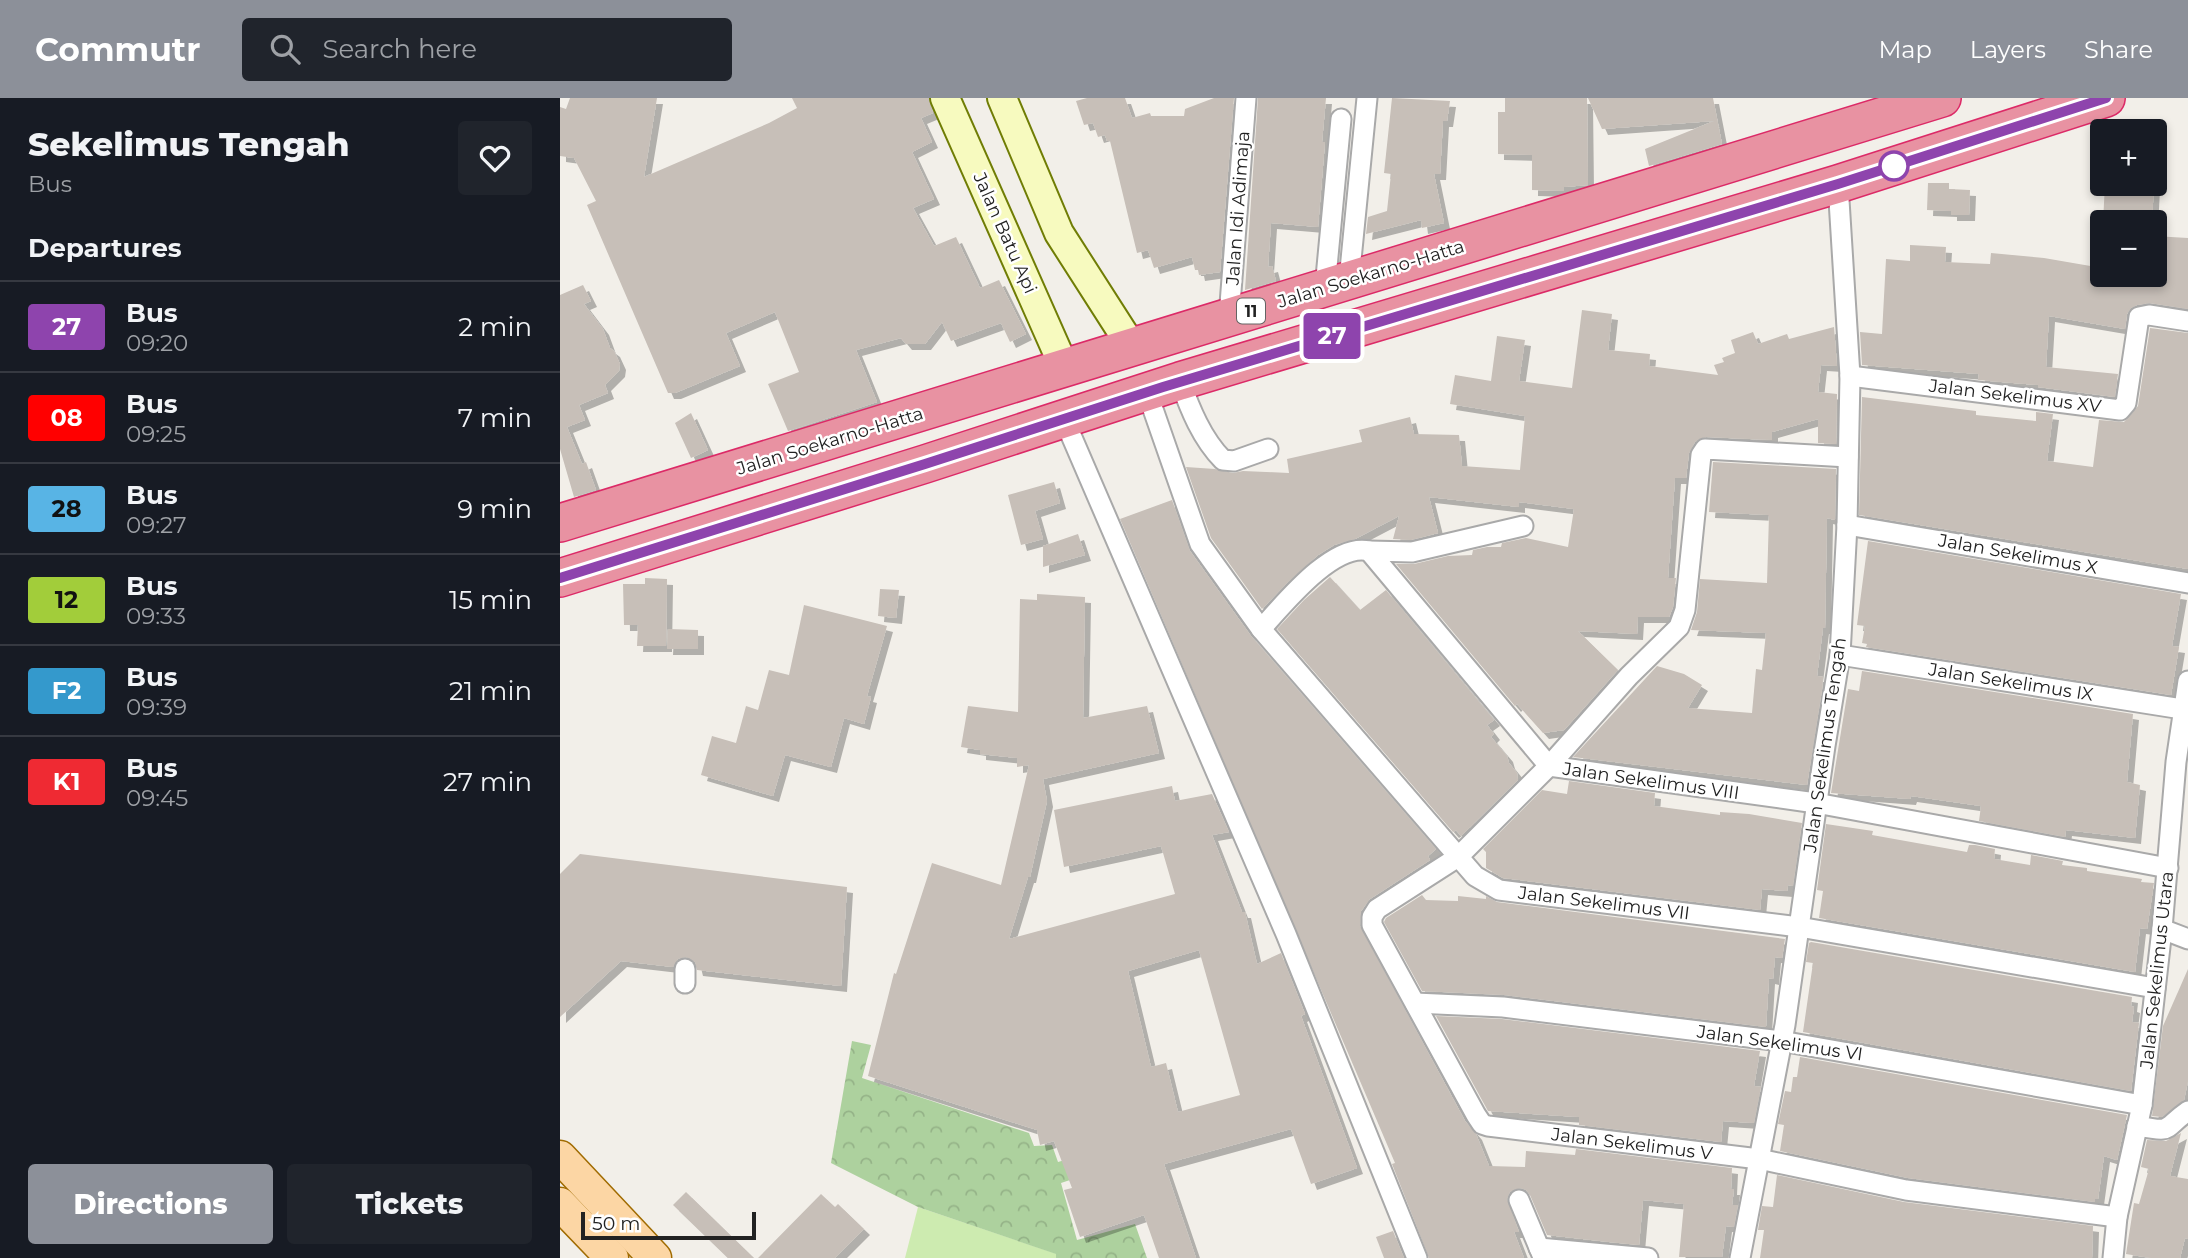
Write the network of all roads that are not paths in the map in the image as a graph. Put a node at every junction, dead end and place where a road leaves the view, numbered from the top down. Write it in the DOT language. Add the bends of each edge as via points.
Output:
graph roads {
  1 [pos="945,98"];
  2 [pos="1002,98"];
  3 [pos="1246,98"];
  4 [pos="1367,98"];
  5 [pos="1942,98"];
  6 [pos="2106,98"];
  7 [pos="1341,119"];
  8 [pos="1838,184"];
  9 [pos="1337,284"];
  10 [pos="1229,317"];
  11 [pos="2188,321"];
  12 [pos="1132,347"];
  13 [pos="1065,369"];
  14 [pos="1850,376"];
  15 [pos="1163,387"];
  16 [pos="1063,419"];
  17 [pos="1268,449"];
  18 [pos="1848,457"];
  19 [pos="560,523"];
  20 [pos="1847,525"];
  21 [pos="1523,526"];
  22 [pos="1369,551"];
  23 [pos="560,578"];
  24 [pos="2188,583"];
  25 [pos="1261,629"];
  26 [pos="1840,656"];
  27 [pos="2188,681"];
  28 [pos="2182,709"];
  29 [pos="2182,763"];
  30 [pos="1549,766"];
  31 [pos="1816,803"];
  32 [pos="1458,858"];
  33 [pos="2168,868"];
  34 [pos="1799,927"];
  35 [pos="2162,929"];
  36 [pos="2188,939"];
  37 [pos="2155,988"];
  38 [pos="1415,1003"];
  39 [pos="1782,1041"];
  40 [pos="2142,1105"];
  41 [pos="2188,1111"];
  42 [pos="2137,1126"];
  43 [pos="2165,1130"];
  44 [pos="2188,1136"];
  45 [pos="560,1157"];
  46 [pos="1759,1159"];
  47 [pos="1519,1200"];
  48 [pos="560,1204"];
  49 [pos="2117,1217"];
  50 [pos="1541,1253"];
  51 [pos="612,1258"];
  52 [pos="655,1258"];
  53 [pos="1417,1258"];
  54 [pos="1648,1258"];
  55 [pos="1740,1258"];
  56 [pos="2113,1258"];
  1 -- 13 [label="street, Jalan Batu Api"];
  2 -- 12 [label="street" via="1059,233"];
  3 -- 10 [label="street, Jalan Idi Adimaja"];
  4 -- 9 [label="street"];
  5 -- 9 [label="highway, Jalan Soekarno-Hatta / 11"];
  6 -- 8 [label="highway"];
  7 -- 9 [label="street"];
  8 -- 14 [label="street, Jalan Sekelimus Tengah"];
  8 -- 15 [label="highway"];
  9 -- 10 [label="highway, Jalan Soekarno-Hatta / 11"];
  10 -- 12 [label="highway, Jalan Soekarno-Hatta / 11"];
  11 -- 14 [label="street, Jalan Sekelimus XV" via="2139,317 2126,403 2120,410"];
  12 -- 13 [label="highway, Jalan Soekarno-Hatta / 11"];
  13 -- 19 [label="highway, Jalan Soekarno-Hatta / 11"];
  14 -- 18 [label="street, Jalan Sekelimus Tengah"];
  15 -- 16 [label="highway"];
  15 -- 17 [label="street" via="1192,413 1223,460 1234,461"];
  15 -- 25 [label="street, Jalan Sekelimus VII" via="1200,544"];
  16 -- 23 [label="highway"];
  16 -- 53 [label="street" via="1286,934"];
  18 -- 20 [label="street, Jalan Sekelimus Tengah"];
  18 -- 30 [label="street" via="1705,449 1679,627"];
  20 -- 24 [label="street, Jalan Sekelimus X"];
  20 -- 26 [label="street, Jalan Sekelimus Tengah"];
  21 -- 22 [label="street" via="1412,552"];
  22 -- 25 [label="street" via="1344,553 1303,583"];
  22 -- 30 [label="street, Jalan Sekelimus VIII"];
  25 -- 32 [label="street, Jalan Sekelimus VII"];
  26 -- 28 [label="street, Jalan Sekelimus IX"];
  26 -- 31 [label="street, Jalan Sekelimus Tengah"];
  27 -- 28 [label="street, Jalan Sekelimus Utara"];
  28 -- 29 [label="street, Jalan Sekelimus Utara"];
  29 -- 33 [label="street, Jalan Sekelimus Utara"];
  30 -- 31 [label="street, Jalan Sekelimus VIII"];
  30 -- 32 [label="street"];
  31 -- 33 [label="street, Jalan Sekelimus VIII"];
  31 -- 34 [label="street, Jalan Sekelimus Tengah"];
  32 -- 34 [label="street, Jalan Sekelimus VII" via="1475,876 1500,890"];
  32 -- 38 [label="street, Jalan Sekelimus V" via="1377,909 1372,917 1372,925"];
  33 -- 35 [label="street, Jalan Sekelimus Utara"];
  34 -- 37 [label="street, Jalan Sekelimus VII"];
  34 -- 39 [label="street, Jalan Sekelimus Tengah"];
  35 -- 36 [label="street"];
  35 -- 37 [label="street, Jalan Sekelimus Utara"];
  37 -- 40 [label="street, Jalan Sekelimus Utara"];
  38 -- 39 [label="street, Jalan Sekelimus VI" via="1503,1007"];
  38 -- 46 [label="street, Jalan Sekelimus V" via="1482,1124"];
  39 -- 40 [label="street, Jalan Sekelimus VI"];
  39 -- 46 [label="street, Jalan Sekelimus Tengah"];
  40 -- 42 [label="street, Jalan Sekelimus Utara"];
  41 -- 43 [label="street"];
  42 -- 43 [label="street"];
  42 -- 49 [label="street, Jalan Sekelimus Utara"];
  43 -- 44 [label="street"];
  45 -- 52 [label="main road"];
  46 -- 49 [label="street, Jalan Sekelimus V" via="1906,1191"];
  46 -- 55 [label="street, Jalan Sekelimus Tengah"];
  47 -- 50 [label="street"];
  48 -- 51 [label="main road"];
  49 -- 56 [label="street, Jalan Sekelimus Utara"];
  50 -- 54 [label="street"];
}
